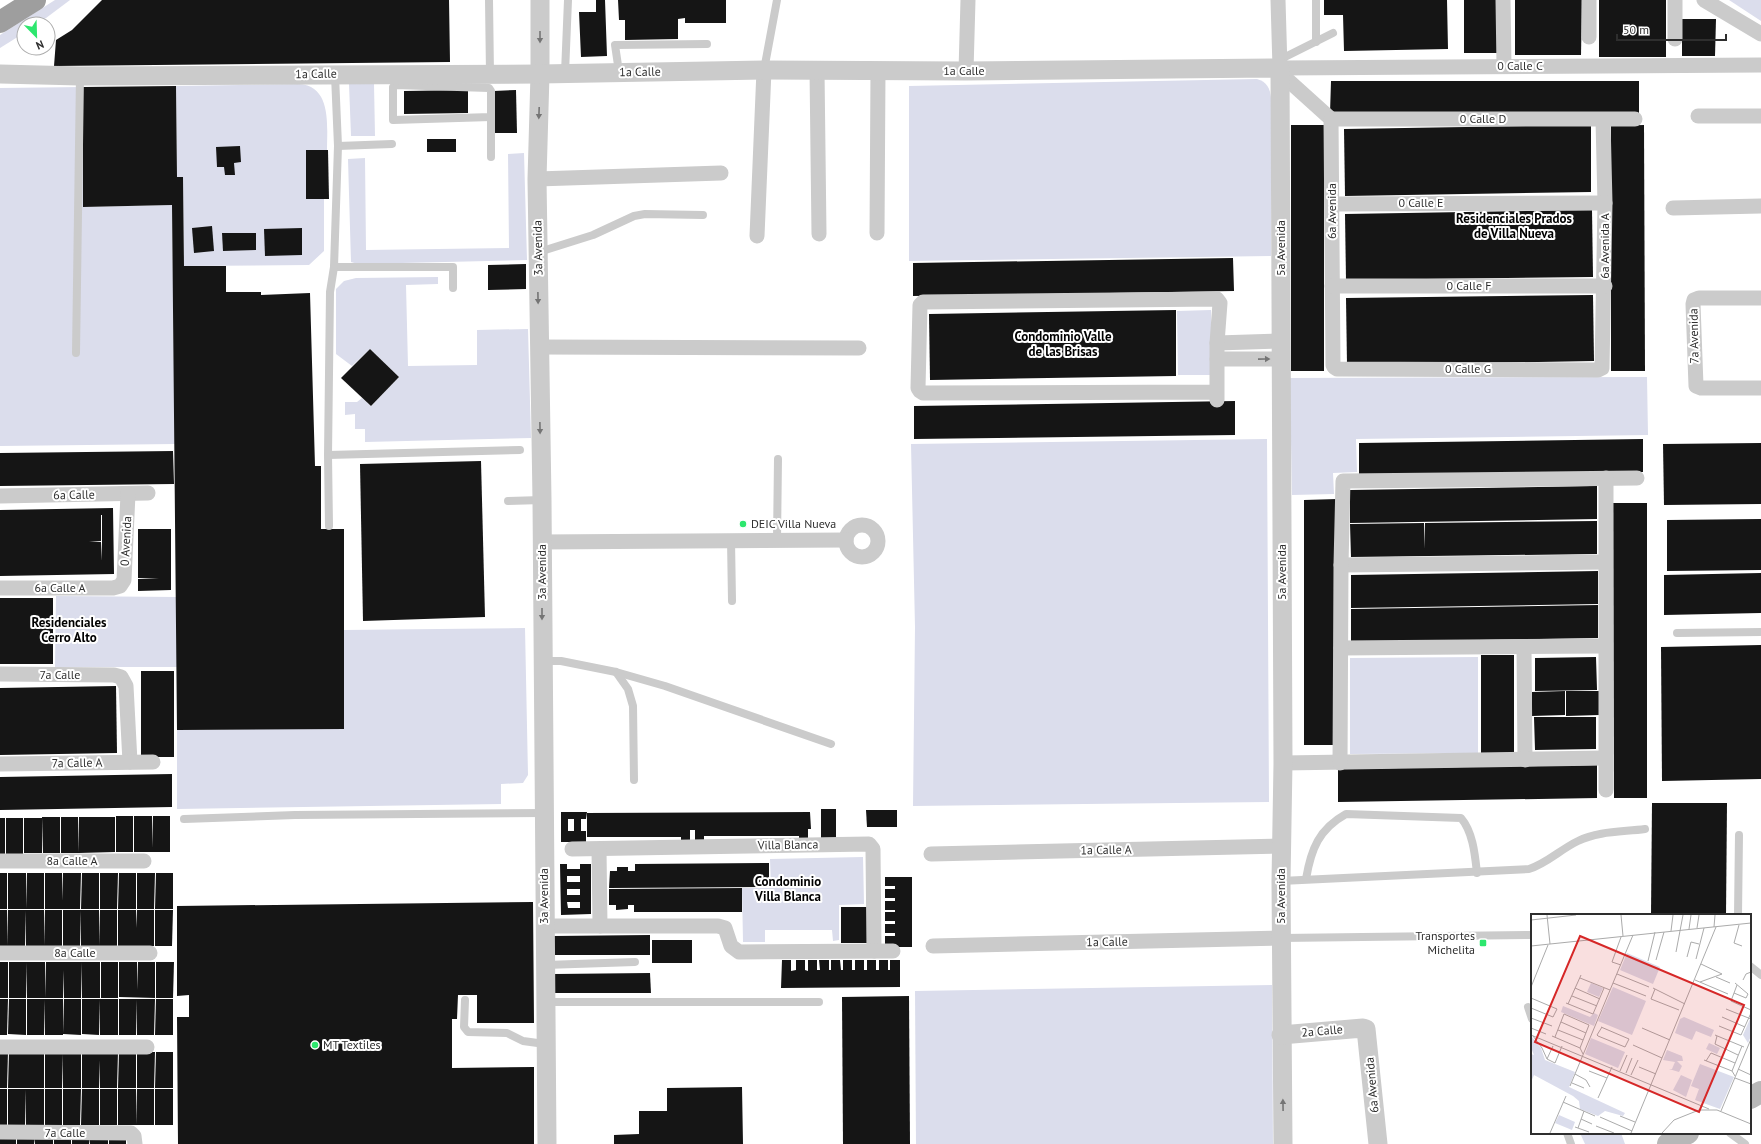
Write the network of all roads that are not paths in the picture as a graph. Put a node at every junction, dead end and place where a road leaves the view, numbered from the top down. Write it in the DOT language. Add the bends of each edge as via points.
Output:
graph roads {
  1 [pos="35,0"];
  2 [pos="489,0"];
  3 [pos="540,0"];
  4 [pos="568,0"];
  5 [pos="777,0"];
  6 [pos="968,0"];
  7 [pos="1278,0"];
  8 [pos="1316,0"];
  9 [pos="1503,0"];
  10 [pos="1589,0"];
  11 [pos="1675,0"];
  12 [pos="1704,0"];
  13 [pos="0,22"];
  14 [pos="1333,33"];
  15 [pos="1761,34"];
  16 [pos="1588,37"];
  17 [pos="1675,39"];
  18 [pos="1316,42"];
  19 [pos="707,44"];
  20 [pos="1761,65"];
  21 [pos="1504,66"];
  22 [pos="1280,67"];
  23 [pos="764,70"];
  24 [pos="817,70"];
  25 [pos="878,70"];
  26 [pos="966,71"];
  27 [pos="619,72"];
  28 [pos="565,73"];
  29 [pos="0,74"];
  30 [pos="335,74"];
  31 [pos="490,74"];
  32 [pos="540,74"];
  33 [pos="80,76"];
  34 [pos="1698,116"];
  35 [pos="1761,116"];
  36 [pos="491,117"];
  37 [pos="1331,119"];
  38 [pos="1635,119"];
  39 [pos="1602,120"];
  40 [pos="392,144"];
  41 [pos="338,146"];
  42 [pos="491,157"];
  43 [pos="721,173"];
  44 [pos="537,179"];
  45 [pos="1605,203"];
  46 [pos="1333,204"];
  47 [pos="1761,206"];
  48 [pos="1673,208"];
  49 [pos="703,215"];
  50 [pos="877,233"];
  51 [pos="819,234"];
  52 [pos="757,236"];
  53 [pos="538,252"];
  54 [pos="334,267"];
  55 [pos="1332,286"];
  56 [pos="1605,286"];
  57 [pos="453,288"];
  58 [pos="1761,298"];
  59 [pos="1217,343"];
  60 [pos="539,347"];
  61 [pos="859,348"];
  62 [pos="1281,350"];
  63 [pos="76,354"];
  64 [pos="1217,359"];
  65 [pos="1337,368"];
  66 [pos="1598,370"];
  67 [pos="1761,388"];
  68 [pos="520,450"];
  69 [pos="328,455"];
  70 [pos="778,459"];
  71 [pos="1606,478"];
  72 [pos="1637,478"];
  73 [pos="148,493"];
  74 [pos="128,494"];
  75 [pos="0,496"];
  76 [pos="542,500"];
  77 [pos="508,501"];
  78 [pos="329,526"];
  79 [pos="731,540"];
  80 [pos="777,540"];
  81 [pos="846,540"];
  82 [pos="541,542"];
  83 [pos="1605,562"];
  84 [pos="1341,565"];
  85 [pos="120,586"];
  86 [pos="0,588"];
  87 [pos="732,601"];
  88 [pos="1761,632"];
  89 [pos="1678,633"];
  90 [pos="1524,646"];
  91 [pos="1605,646"];
  92 [pos="1341,648"];
  93 [pos="542,661"];
  94 [pos="616,672"];
  95 [pos="0,674"];
  96 [pos="831,744"];
  97 [pos="1605,758"];
  98 [pos="1525,760"];
  99 [pos="130,762"];
  100 [pos="153,762"];
  101 [pos="1283,763"];
  102 [pos="1340,763"];
  103 [pos="0,764"];
  104 [pos="634,780"];
  105 [pos="1606,790"];
  106 [pos="544,813"];
  107 [pos="184,819"];
  108 [pos="1645,829"];
  109 [pos="1739,835"];
  110 [pos="1281,846"];
  111 [pos="572,849"];
  112 [pos="599,849"];
  113 [pos="931,854"];
  114 [pos="0,861"];
  115 [pos="144,862"];
  116 [pos="1477,873"];
  117 [pos="1306,879"];
  118 [pos="1281,881"];
  119 [pos="1738,914"];
  120 [pos="544,926"];
  121 [pos="600,926"];
  122 [pos="1531,935"];
  123 [pos="1281,938"];
  124 [pos="933,946"];
  125 [pos="874,951"];
  126 [pos="893,951"];
  127 [pos="0,953"];
  128 [pos="150,953"];
  129 [pos="636,962"];
  130 [pos="544,965"];
  131 [pos="1751,967"];
  132 [pos="1761,975"];
  133 [pos="465,1000"];
  134 [pos="545,1002"];
  135 [pos="819,1002"];
  136 [pos="1528,1007"];
  137 [pos="1531,1016"];
  138 [pos="1363,1028"];
  139 [pos="1281,1035"];
  140 [pos="545,1044"];
  141 [pos="0,1047"];
  142 [pos="147,1047"];
  143 [pos="1761,1092"];
  144 [pos="1751,1097"];
  145 [pos="0,1132"];
  146 [pos="1567,1134"];
  147 [pos="1686,1134"];
  148 [pos="1731,1134"];
  149 [pos="133,1139"];
  150 [pos="547,1144"];
  151 [pos="1284,1144"];
  152 [pos="1378,1144"];
  153 [pos="1570,1144"];
  154 [pos="1668,1144"];
  155 [pos="1744,1144"];
  1 -- 13 [label="highway"];
  2 -- 31 [label="lane"];
  3 -- 32 [label="street, 3a Avenida, one-way"];
  4 -- 28 [label="lane"];
  5 -- 23 [label="lane"];
  6 -- 26 [label="street"];
  7 -- 22 [label="street, 5a Avenida"];
  8 -- 18 [label="lane"];
  9 -- 21 [label="street"];
  10 -- 16 [label="street"];
  11 -- 17 [label="street"];
  12 -- 15 [label="street"];
  14 -- 18 [label="lane"];
  18 -- 22 [label="lane"];
  19 -- 27 [label="lane" via="615,45"];
  20 -- 21 [label="street, 0 Calle C"];
  21 -- 22 [label="street, 0 Calle C"];
  22 -- 26 [label="street, 1a Calle"];
  22 -- 37 [label="street"];
  22 -- 62 [label="street, 5a Avenida"];
  23 -- 24 [label="street, 1a Calle"];
  23 -- 27 [label="street, 1a Calle"];
  23 -- 52 [label="street"];
  24 -- 25 [label="street, 1a Calle"];
  24 -- 51 [label="street"];
  25 -- 26 [label="street, 1a Calle"];
  25 -- 50 [label="street"];
  27 -- 28 [label="street, 1a Calle"];
  28 -- 32 [label="street, 1a Calle"];
  29 -- 33 [label="street, 1a Calle"];
  30 -- 31 [label="street, 1a Calle"];
  30 -- 33 [label="street, 1a Calle"];
  30 -- 41 [label="lane"];
  31 -- 32 [label="street, 1a Calle"];
  32 -- 44 [label="street, 3a Avenida, one-way"];
  33 -- 63 [label="lane"];
  34 -- 35 [label="street"];
  36 -- 36 [label="lane" via="393,120 393,87 395,85 489,88"];
  36 -- 42 [label="lane"];
  37 -- 39 [label="street, 0 Calle D"];
  37 -- 46 [label="street, 6a Avenida"];
  38 -- 39 [label="street, 0 Calle D"];
  39 -- 45 [label="street, 6a Avenida A"];
  40 -- 41 [label="lane"];
  41 -- 54 [label="lane"];
  43 -- 44 [label="street"];
  44 -- 53 [label="street, 3a Avenida"];
  45 -- 46 [label="street, 0 Calle E"];
  45 -- 56 [label="street, 6a Avenida A"];
  46 -- 55 [label="street, 6a Avenida"];
  47 -- 48 [label="street"];
  49 -- 53 [label="lane" via="634,216 593,235"];
  53 -- 60 [label="street, 3a Avenida, one-way"];
  54 -- 57 [label="lane" via="453,268"];
  54 -- 69 [label="lane" via="330,292"];
  55 -- 56 [label="street, 0 Calle F"];
  55 -- 65 [label="street, 6a Avenida" via="1333,365"];
  56 -- 66 [label="street, 6a Avenida A" via="1604,364"];
  58 -- 67 [label="street, 7a Avenida" via="1699,298 1694,300 1693,304 1696,386"];
  59 -- 62 [label="street"];
  59 -- 64 [label="street"];
  59 -- 64 [label="street" via="1220,303 1217,299 922,302 918,388 923,393 1217,396"];
  60 -- 61 [label="street"];
  60 -- 76 [label="street, 3a Avenida, one-way"];
  64 -- 62 [label="street, one-way"];
  62 -- 101 [label="street, 5a Avenida"];
  65 -- 66 [label="street, 0 Calle G"];
  68 -- 69 [label="lane"];
  69 -- 78 [label="lane"];
  70 -- 80 [label="lane"];
  71 -- 72 [label="street"];
  71 -- 83 [label="street"];
  71 -- 84 [label="street" via="1346,480 1342,483"];
  73 -- 74 [label="street, 6a Calle"];
  74 -- 75 [label="street, 6a Calle"];
  74 -- 85 [label="street, 0 Avenida" via="124,580"];
  76 -- 77 [label="lane"];
  76 -- 82 [label="street, 3a Avenida"];
  79 -- 80 [label="street"];
  79 -- 82 [label="street"];
  79 -- 87 [label="lane"];
  80 -- 81 [label="street"];
  82 -- 93 [label="street, 3a Avenida, one-way"];
  83 -- 84 [label="street"];
  83 -- 91 [label="street"];
  84 -- 92 [label="street"];
  85 -- 86 [label="street, 6a Calle A"];
  88 -- 89 [label="lane"];
  90 -- 91 [label="street"];
  90 -- 92 [label="street"];
  90 -- 98 [label="street"];
  91 -- 97 [label="street"];
  92 -- 102 [label="street"];
  93 -- 94 [label="lane" via="561,661"];
  93 -- 106 [label="street, 3a Avenida"];
  94 -- 96 [label="lane" via="666,686"];
  94 -- 104 [label="lane" via="628,689 633,706"];
  95 -- 99 [label="street, 7a Calle" via="121,677 126,686"];
  97 -- 98 [label="street"];
  97 -- 105 [label="street"];
  98 -- 102 [label="street"];
  99 -- 100 [label="street, 7a Calle A"];
  99 -- 103 [label="street, 7a Calle A"];
  101 -- 102 [label="street"];
  101 -- 110 [label="street, 5a Avenida"];
  106 -- 107 [label="lane" via="295,815"];
  106 -- 120 [label="street, 3a Avenida"];
  108 -- 116 [label="lane" via="1590,836 1529,870"];
  109 -- 119 [label="lane"];
  110 -- 113 [label="street, 1a Calle A"];
  110 -- 118 [label="street, 5a Avenida"];
  111 -- 112 [label="street, Villa Blanca"];
  112 -- 121 [label="street"];
  112 -- 125 [label="street, Villa Blanca" via="869,844 873,850"];
  114 -- 115 [label="street, 8a Calle A"];
  116 -- 117 [label="lane"];
  116 -- 117 [label="lane" via="1467,825 1461,818 1346,814 1334,821 1313,847"];
  117 -- 118 [label="lane"];
  118 -- 123 [label="street, 5a Avenida"];
  120 -- 121 [label="street"];
  120 -- 130 [label="street, 3a Avenida"];
  121 -- 125 [label="street" via="720,926 726,930 732,947 740,952"];
  122 -- 123 [label="lane"];
  123 -- 124 [label="street, 1a Calle"];
  123 -- 139 [label="street, 5a Avenida"];
  125 -- 126 [label="street"];
  127 -- 128 [label="street, 8a Calle"];
  129 -- 130 [label="lane"];
  130 -- 134 [label="street, 3a Avenida"];
  131 -- 132 [label="lane"];
  133 -- 140 [label="lane" via="464,1027 468,1032 507,1033 523,1041"];
  134 -- 135 [label="lane"];
  134 -- 140 [label="street, 3a Avenida"];
  136 -- 137 [label="lane"];
  138 -- 139 [label="street, 2a Calle"];
  138 -- 152 [label="street, 6a Avenida" via="1368,1033"];
  151 -- 139 [label="street, 5a Avenida, one-way"];
  140 -- 150 [label="street, 3a Avenida"];
  141 -- 142 [label="street"];
  143 -- 144 [label="main road"];
  145 -- 149 [label="street, 7a Calle"];
  146 -- 153 [label="lane"];
  147 -- 154 [label="main road"];
  148 -- 155 [label="lane"];
}
